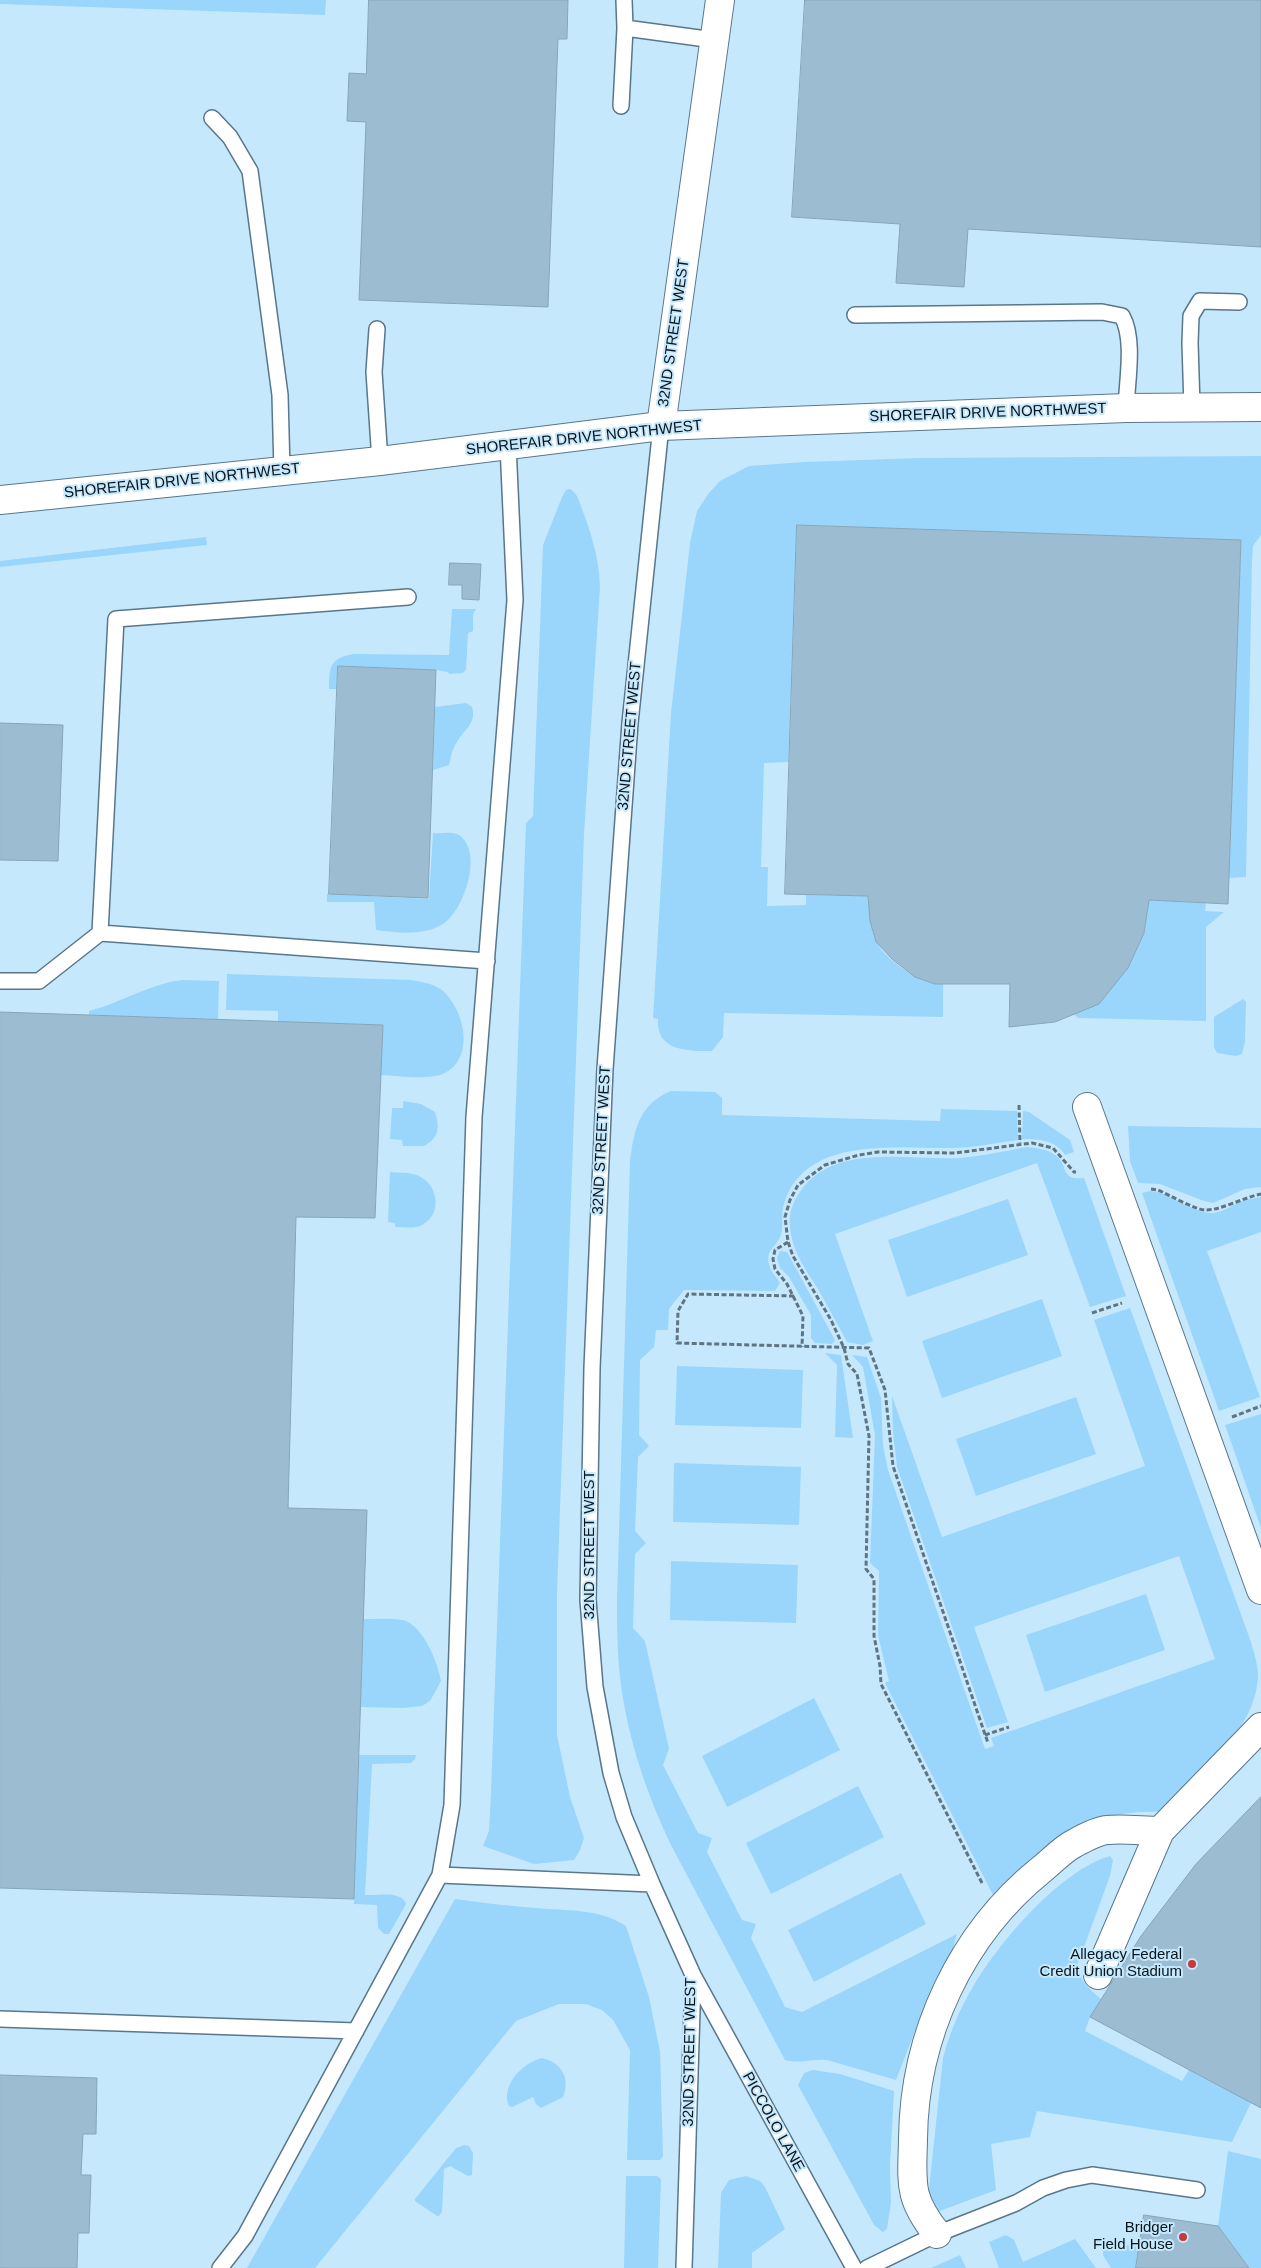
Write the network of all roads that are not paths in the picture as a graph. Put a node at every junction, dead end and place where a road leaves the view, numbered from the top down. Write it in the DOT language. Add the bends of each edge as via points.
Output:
graph roads {
  1 [pos="624,0"];
  2 [pos="720,0"];
  3 [pos="625,28"];
  4 [pos="714,40"];
  5 [pos="621,106"];
  6 [pos="212,118"];
  7 [pos="1239,302"];
  8 [pos="854,315"];
  9 [pos="377,329"];
  10 [pos="1192,407"];
  11 [pos="1261,407"];
  12 [pos="1126,408"];
  13 [pos="661,426"];
  14 [pos="508,444"];
  15 [pos="380,461"];
  16 [pos="282,471"];
  17 [pos="0,500"];
  18 [pos="408,597"];
  19 [pos="100,933"];
  20 [pos="487,961"];
  21 [pos="0,981"];
  22 [pos="1087,1107"];
  23 [pos="1261,1590"];
  24 [pos="1261,1727"];
  25 [pos="1160,1831"];
  26 [pos="440,1874"];
  27 [pos="652,1884"];
  28 [pos="693,1975"];
  29 [pos="1098,1975"];
  30 [pos="0,2019"];
  31 [pos="356,2031"];
  32 [pos="1197,2190"];
  33 [pos="937,2234"];
  34 [pos="220,2268"];
  35 [pos="684,2268"];
  36 [pos="854,2268"];
  37 [pos="867,2268"];
  1 -- 3 [label="lane"];
  2 -- 4 [label="street, 32ND STREET WEST"];
  3 -- 4 [label="lane"];
  3 -- 5 [label="lane"];
  4 -- 13 [label="street, 32ND STREET WEST"];
  6 -- 16 [label="lane" via="230,137 250,171 280,395"];
  7 -- 10 [label="lane" via="1200,301 1191,316"];
  8 -- 12 [label="lane" via="1102,312 1122,316 1128,326 1129,345"];
  9 -- 15 [label="lane" via="374,372"];
  10 -- 11 [label="street, SHOREFAIR DRIVE NORTHWEST"];
  10 -- 12 [label="street, SHOREFAIR DRIVE NORTHWEST"];
  12 -- 13 [label="street, SHOREFAIR DRIVE NORTHWEST"];
  13 -- 14 [label="street, SHOREFAIR DRIVE NORTHWEST"];
  13 -- 27 [label="lane, 32ND STREET WEST" via="630,723 605,1069 592,1368 588,1600 595,1687 611,1773 624,1817"];
  14 -- 15 [label="street, SHOREFAIR DRIVE NORTHWEST"];
  14 -- 20 [label="lane" via="515,600"];
  15 -- 16 [label="street, SHOREFAIR DRIVE NORTHWEST"];
  16 -- 17 [label="street, SHOREFAIR DRIVE NORTHWEST"];
  18 -- 19 [label="lane" via="116,619"];
  19 -- 20 [label="lane"];
  19 -- 21 [label="lane" via="39,981"];
  20 -- 26 [label="lane" via="474,1117 452,1805"];
  22 -- 23 [label="street"];
  24 -- 25 [label="street"];
  25 -- 29 [label="street"];
  25 -- 33 [label="street" via="1106,1830 1074,1843 1019,1888 953,1975 922,2057 913,2110 912,2191 920,2212"];
  26 -- 27 [label="lane"];
  26 -- 31 [label="lane"];
  27 -- 28 [label="lane, 32ND STREET WEST"];
  28 -- 35 [label="lane, 32ND STREET WEST"];
  28 -- 36 [label="lane, PICCOLO LANE"];
  30 -- 31 [label="lane"];
  31 -- 34 [label="lane" via="245,2236"];
  32 -- 33 [label="lane" via="1092,2175 1043,2188 1016,2203"];
  33 -- 37 [label="lane"];
}
